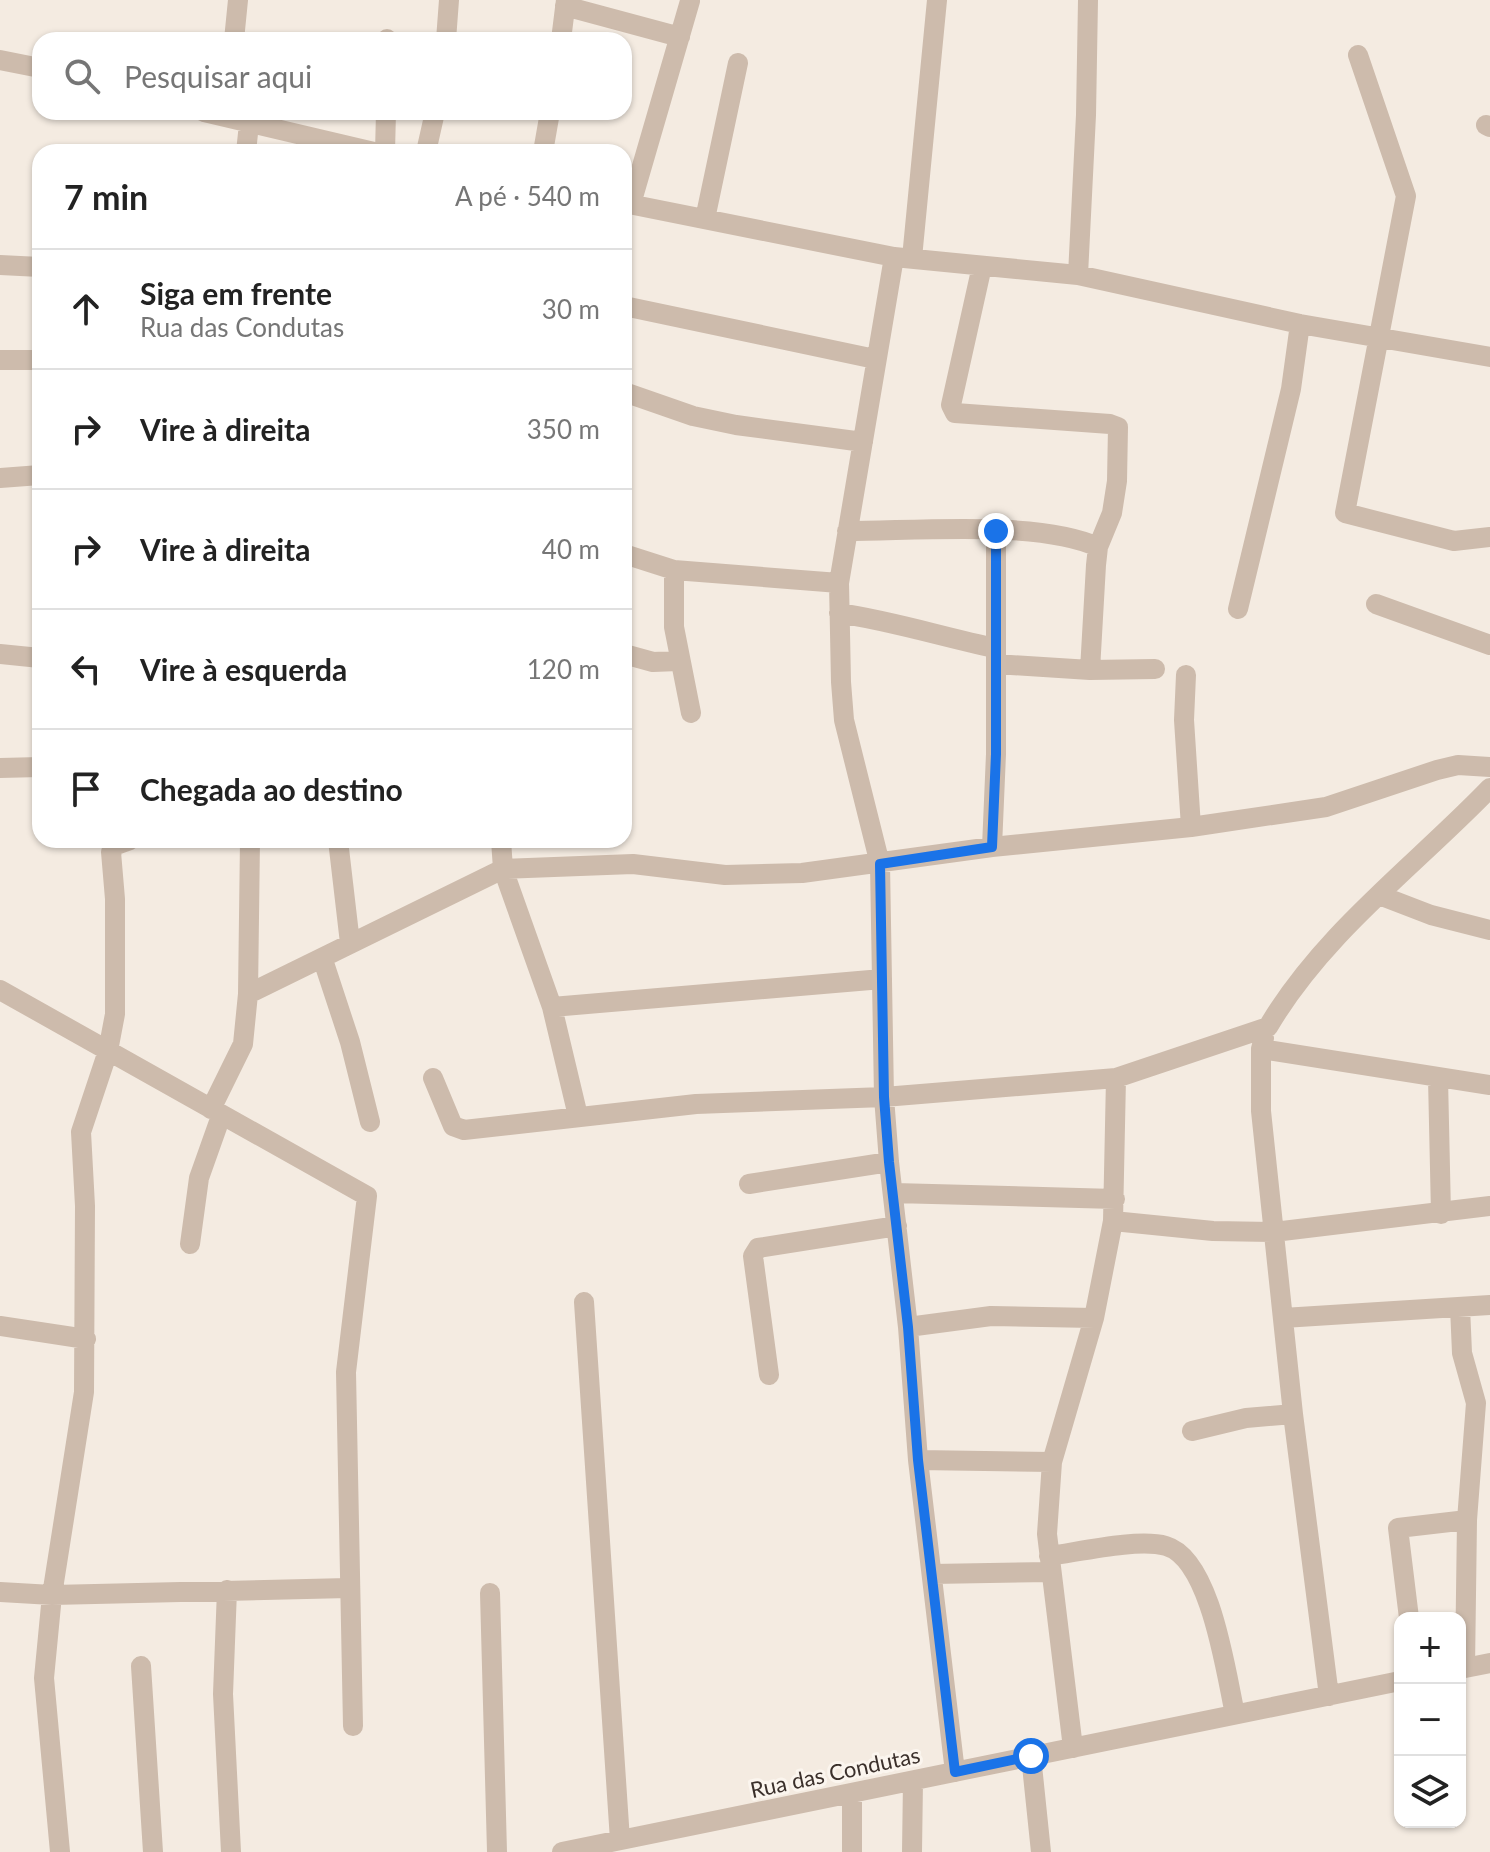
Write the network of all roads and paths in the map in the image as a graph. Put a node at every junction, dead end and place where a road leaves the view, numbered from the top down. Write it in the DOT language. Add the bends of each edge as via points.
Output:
graph roads {
  1 [pos="238,0"];
  2 [pos="449,0"];
  3 [pos="937,0"];
  4 [pos="1088,0"];
  5 [pos="690,1"];
  6 [pos="566,3"];
  7 [pos="235,32"];
  8 [pos="447,32"];
  9 [pos="562,32"];
  10 [pos="680,37"];
  11 [pos="1358,55"];
  12 [pos="2,63"];
  13 [pos="738,63"];
  14 [pos="32,67"];
  15 [pos="238,120"];
  16 [pos="386,120"];
  17 [pos="433,120"];
  18 [pos="549,120"];
  19 [pos="249,124"];
  20 [pos="247,144"];
  21 [pos="338,144"];
  22 [pos="385,144"];
  23 [pos="428,144"];
  24 [pos="544,144"];
  25 [pos="632,190"];
  26 [pos="632,204"];
  27 [pos="705,219"];
  28 [pos="903,257"];
  29 [pos="0,265"];
  30 [pos="982,266"];
  31 [pos="32,267"];
  32 [pos="1078,275"];
  33 [pos="632,308"];
  34 [pos="1300,324"];
  35 [pos="1379,337"];
  36 [pos="1490,357"];
  37 [pos="875,359"];
  38 [pos="0,360"];
  39 [pos="32,360"];
  40 [pos="632,395"];
  41 [pos="863,442"];
  42 [pos="32,476"];
  43 [pos="0,478"];
  44 [pos="847,531"];
  45 [pos="996,531"];
  46 [pos="1490,537"];
  47 [pos="1098,547"];
  48 [pos="632,557"];
  49 [pos="674,570"];
  50 [pos="839,583"];
  51 [pos="1376,604"];
  52 [pos="1238,609"];
  53 [pos="839,613"];
  54 [pos="1490,645"];
  55 [pos="0,654"];
  56 [pos="632,656"];
  57 [pos="996,656"];
  58 [pos="32,657"];
  59 [pos="678,661"];
  60 [pos="1155,669"];
  61 [pos="1090,670"];
  62 [pos="1186,675"];
  63 [pos="691,713"];
  64 [pos="32,767"];
  65 [pos="1490,767"];
  66 [pos="0,768"];
  67 [pos="1487,797"];
  68 [pos="1191,827"];
  69 [pos="992,847"];
  70 [pos="114,848"];
  71 [pos="250,848"];
  72 [pos="339,848"];
  73 [pos="502,848"];
  74 [pos="880,864"];
  75 [pos="503,869"];
  76 [pos="1379,895"];
  77 [pos="1490,930"];
  78 [pos="350,943"];
  79 [pos="323,960"];
  80 [pos="882,979"];
  81 [pos="0,990"];
  82 [pos="248,994"];
  83 [pos="552,1007"];
  84 [pos="1268,1027"];
  85 [pos="1261,1049"];
  86 [pos="108,1051"];
  87 [pos="433,1078"];
  88 [pos="1116,1078"];
  89 [pos="1438,1078"];
  90 [pos="1490,1085"];
  91 [pos="884,1097"];
  92 [pos="216,1113"];
  93 [pos="578,1116"];
  94 [pos="370,1122"];
  95 [pos="889,1162"];
  96 [pos="749,1184"];
  97 [pos="894,1193"];
  98 [pos="1115,1199"];
  99 [pos="1490,1206"];
  100 [pos="1441,1214"];
  101 [pos="1113,1221"];
  102 [pos="897,1226"];
  103 [pos="1274,1232"];
  104 [pos="190,1244"];
  105 [pos="584,1302"];
  106 [pos="1490,1305"];
  107 [pos="1460,1307"];
  108 [pos="1094,1318"];
  109 [pos="1283,1318"];
  110 [pos="0,1326"];
  111 [pos="908,1327"];
  112 [pos="86,1339"];
  113 [pos="769,1375"];
  114 [pos="1293,1414"];
  115 [pos="1192,1431"];
  116 [pos="918,1460"];
  117 [pos="1052,1462"];
  118 [pos="1467,1520"];
  119 [pos="1050,1564"];
  120 [pos="932,1574"];
  121 [pos="348,1588"];
  122 [pos="227,1590"];
  123 [pos="0,1592"];
  124 [pos="490,1593"];
  125 [pos="52,1595"];
  126 [pos="1408,1612"];
  127 [pos="1464,1612"];
  128 [pos="1490,1663"];
  129 [pos="141,1666"];
  130 [pos="1466,1667"];
  131 [pos="1394,1682"];
  132 [pos="1329,1696"];
  133 [pos="1235,1714"];
  134 [pos="353,1726"];
  135 [pos="1073,1748"];
  136 [pos="1031,1756"];
  137 [pos="955,1772"];
  138 [pos="913,1781"];
  139 [pos="852,1794"];
  140 [pos="620,1840"];
  141 [pos="642,1844"];
  142 [pos="60,1852"];
  143 [pos="153,1852"];
  144 [pos="231,1852"];
  145 [pos="497,1852"];
  146 [pos="562,1852"];
  147 [pos="852,1852"];
  148 [pos="912,1852"];
  149 [pos="1041,1852"];
  1 -- 7 [label="street"];
  2 -- 8 [label="street"];
  3 -- 28 [label="street"];
  4 -- 32 [label="street"];
  5 -- 10 [label="street"];
  6 -- 9 [label="street"];
  6 -- 10 [label="street"];
  10 -- 25 [label="street"];
  11 -- 35 [label="street" via="1406,196"];
  12 -- 14 [label="street"];
  13 -- 27 [label="street"];
  15 -- 19 [label="street"];
  16 -- 22 [label="street"];
  17 -- 23 [label="street"];
  18 -- 24 [label="street"];
  19 -- 20 [label="street"];
  19 -- 21 [label="street"];
  26 -- 27 [label="street"];
  27 -- 28 [label="street"];
  28 -- 30 [label="street"];
  28 -- 37 [label="street"];
  29 -- 31 [label="street"];
  30 -- 32 [label="street"];
  30 -- 47 [label="street" via="952,409 1118,427 1114,502"];
  32 -- 34 [label="street"];
  33 -- 37 [label="street"];
  34 -- 35 [label="street"];
  34 -- 52 [label="street" via="1291,389"];
  35 -- 36 [label="street"];
  35 -- 46 [label="street" via="1345,513 1454,541"];
  37 -- 41 [label="street"];
  38 -- 39 [label="street"];
  40 -- 41 [label="street" via="736,425"];
  41 -- 44 [label="street"];
  42 -- 43 [label="street"];
  44 -- 45 [label="street"];
  44 -- 50 [label="street"];
  45 -- 47 [label="street" via="1076,538"];
  45 -- 57 [label="street"];
  47 -- 61 [label="street"];
  48 -- 49 [label="street"];
  49 -- 50 [label="street"];
  49 -- 59 [label="street"];
  50 -- 53 [label="street"];
  51 -- 54 [label="street"];
  53 -- 57 [label="street" via="889,621"];
  53 -- 74 [label="street" via="844,720"];
  55 -- 58 [label="street"];
  56 -- 59 [label="street"];
  57 -- 61 [label="street"];
  57 -- 69 [label="street"];
  59 -- 63 [label="street"];
  60 -- 61 [label="street"];
  62 -- 68 [label="street"];
  64 -- 66 [label="street"];
  65 -- 68 [label="street" via="1458,765 1326,807"];
  67 -- 76 [label="street"];
  68 -- 69 [label="street"];
  69 -- 74 [label="street"];
  70 -- 86 [label="street" via="115,1014"];
  71 -- 82 [label="street"];
  72 -- 78 [label="street"];
  73 -- 75 [label="street"];
  74 -- 75 [label="street" via="725,875 633,864"];
  74 -- 80 [label="street"];
  75 -- 78 [label="street"];
  75 -- 83 [label="street"];
  76 -- 77 [label="street"];
  76 -- 84 [label="street" via="1279,1007"];
  78 -- 79 [label="street"];
  79 -- 82 [label="street"];
  79 -- 94 [label="street"];
  80 -- 83 [label="street"];
  80 -- 91 [label="street"];
  81 -- 86 [label="street"];
  82 -- 92 [label="street" via="243,1044"];
  83 -- 93 [label="street"];
  84 -- 85 [label="street"];
  84 -- 88 [label="street"];
  85 -- 89 [label="street"];
  85 -- 103 [label="street" via="1261,1111"];
  86 -- 92 [label="street"];
  86 -- 112 [label="street" via="81,1132"];
  87 -- 93 [label="street" via="453,1126 459,1128"];
  88 -- 91 [label="street"];
  88 -- 98 [label="street"];
  89 -- 90 [label="street"];
  89 -- 100 [label="street"];
  91 -- 93 [label="street" via="696,1104"];
  91 -- 95 [label="street"];
  92 -- 104 [label="street" via="199,1178"];
  92 -- 121 [label="street" via="367,1196 346,1372"];
  95 -- 96 [label="street"];
  95 -- 97 [label="street"];
  97 -- 98 [label="street"];
  97 -- 102 [label="street"];
  98 -- 101 [label="street"];
  99 -- 100 [label="street"];
  100 -- 103 [label="street"];
  101 -- 103 [label="street"];
  101 -- 108 [label="street"];
  102 -- 111 [label="street"];
  102 -- 113 [label="street" via="758,1248 753,1256"];
  103 -- 109 [label="street"];
  105 -- 140 [label="street"];
  106 -- 107 [label="street"];
  107 -- 109 [label="street"];
  107 -- 118 [label="street" via="1462,1353 1476,1403"];
  108 -- 111 [label="street" via="991,1316"];
  108 -- 117 [label="street"];
  109 -- 114 [label="street"];
  110 -- 112 [label="street"];
  111 -- 116 [label="street"];
  112 -- 125 [label="street" via="82,1407"];
  114 -- 115 [label="street"];
  114 -- 132 [label="street"];
  116 -- 117 [label="street"];
  116 -- 120 [label="street"];
  117 -- 119 [label="street"];
  118 -- 126 [label="street" via="1398,1528"];
  118 -- 127 [label="street"];
  119 -- 120 [label="street"];
  119 -- 133 [label="street" via="1142,1545 1164,1545 1179,1552 1192,1567 1214,1618"];
  119 -- 135 [label="street"];
  120 -- 137 [label="street"];
  121 -- 122 [label="street"];
  121 -- 134 [label="street"];
  122 -- 125 [label="street"];
  122 -- 144 [label="street" via="223,1694"];
  123 -- 125 [label="street"];
  124 -- 145 [label="street"];
  125 -- 142 [label="street" via="44,1678"];
  128 -- 130 [label="street"];
  129 -- 143 [label="street"];
  131 -- 132 [label="street, Rua das Condutas"];
  132 -- 133 [label="street, Rua das Condutas"];
  133 -- 135 [label="street, Rua das Condutas"];
  135 -- 136 [label="street, Rua das Condutas"];
  136 -- 137 [label="street, Rua das Condutas"];
  136 -- 149 [label="street"];
  137 -- 138 [label="street, Rua das Condutas"];
  138 -- 139 [label="street, Rua das Condutas"];
  138 -- 148 [label="street"];
  139 -- 141 [label="street, Rua das Condutas"];
  139 -- 147 [label="street"];
  140 -- 141 [label="street, Rua das Condutas"];
  140 -- 146 [label="street, Rua das Condutas"];
}
